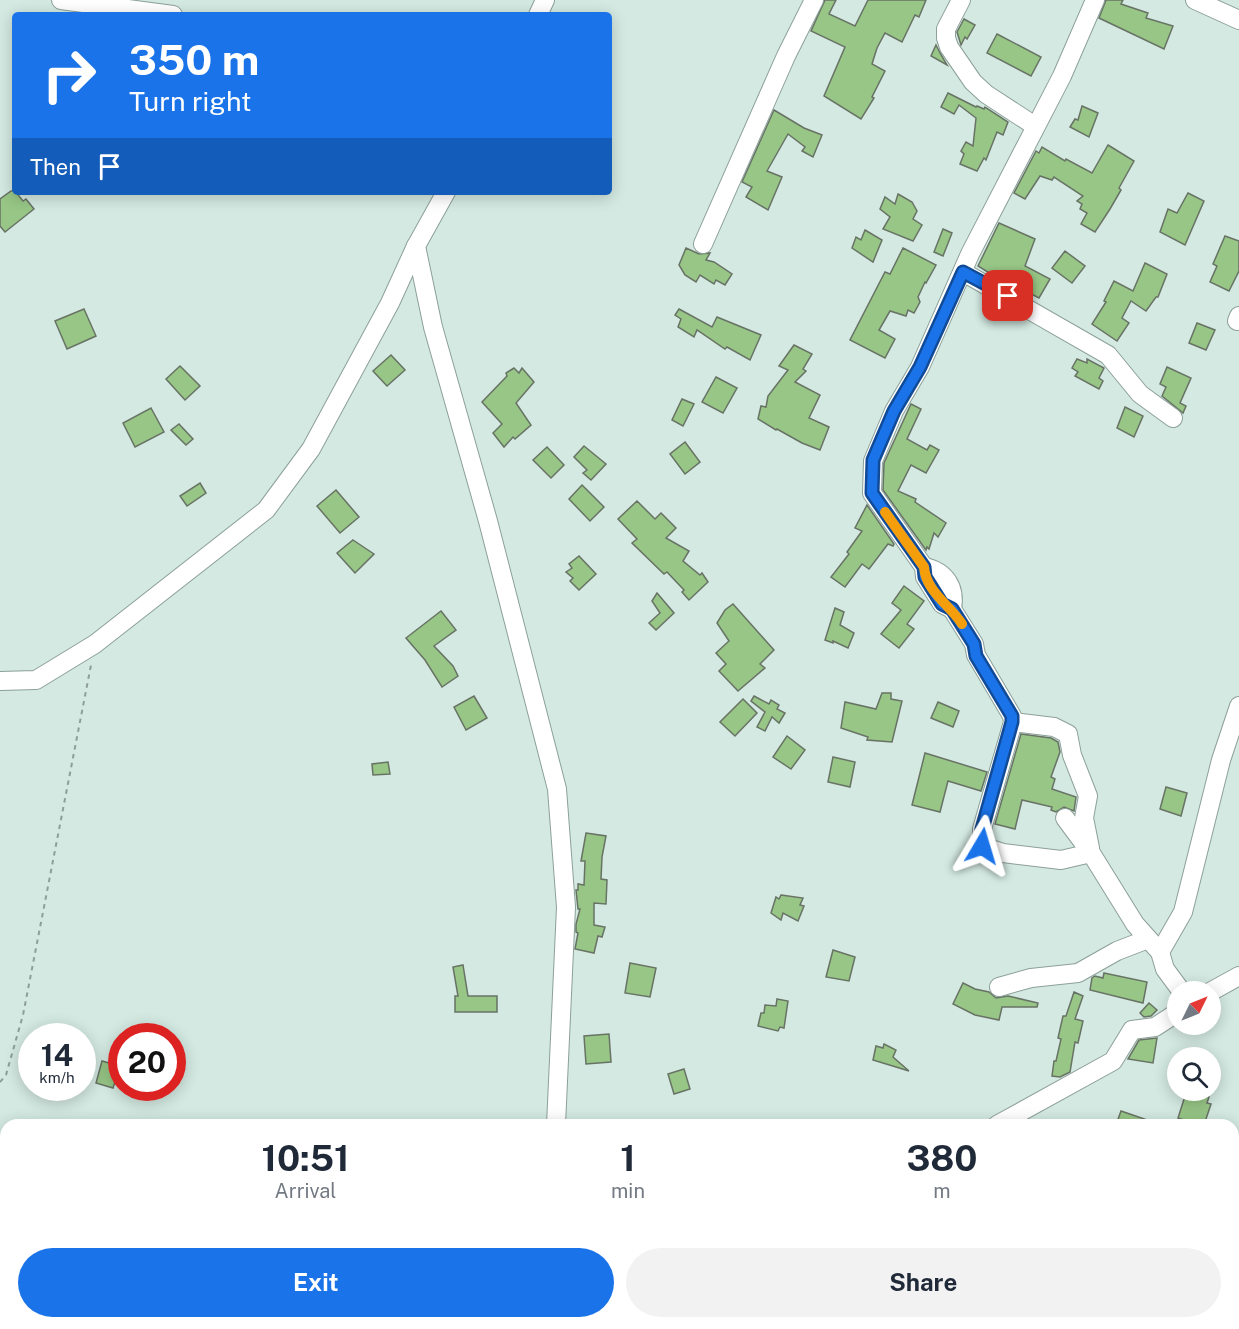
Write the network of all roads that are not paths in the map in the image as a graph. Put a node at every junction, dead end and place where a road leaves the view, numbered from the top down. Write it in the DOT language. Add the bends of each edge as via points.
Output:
graph roads {
  1 [pos="61,0"];
  2 [pos="814,0"];
  3 [pos="961,0"];
  4 [pos="1095,0"];
  5 [pos="1195,0"];
  6 [pos="151,12"];
  7 [pos="1239,20"];
  8 [pos="1035,126"];
  9 [pos="444,195"];
  10 [pos="703,244"];
  11 [pos="416,246"];
  12 [pos="963,272"];
  13 [pos="1173,418"];
  14 [pos="0,681"];
  15 [pos="1239,706"];
  16 [pos="1012,719"];
  17 [pos="1065,818"];
  18 [pos="1091,853"];
  19 [pos="1154,946"];
  20 [pos="1239,976"];
  21 [pos="1174,981"];
  22 [pos="1221,986"];
  23 [pos="999,987"];
  24 [pos="1167,1019"];
  25 [pos="556,1119"];
  26 [pos="1008,1119"];
  1 -- 6 [label="street"];
  2 -- 10 [label="street"];
  3 -- 8 [label="street" via="946,29 949,47 986,94"];
  4 -- 8 [label="street"];
  5 -- 7 [label="street"];
  8 -- 12 [label="street"];
  9 -- 11 [label="street"];
  11 -- 14 [label="street" via="390,303 311,449 266,510 95,644 36,680"];
  11 -- 25 [label="street" via="433,327 557,789 566,907"];
  12 -- 13 [label="street" via="1108,355 1140,394"];
  12 -- 16 [label="street" via="873,460 872,493 924,567 925,577 942,604 952,609 974,644 976,656"];
  15 -- 19 [label="street" via="1221,760 1183,912"];
  16 -- 18 [label="street" via="1054,726 1068,734 1088,796 1084,818"];
  16 -- 18 [label="street" via="982,829 982,846 1003,853 1061,860"];
  17 -- 18 [label="street"];
  18 -- 19 [label="street" via="1135,924"];
  19 -- 21 [label="street"];
  19 -- 23 [label="street" via="1117,951 1078,973 1031,978"];
  20 -- 22 [label="street"];
  24 -- 26 [label="street" via="1155,1027 1131,1030 1113,1061"];
}
